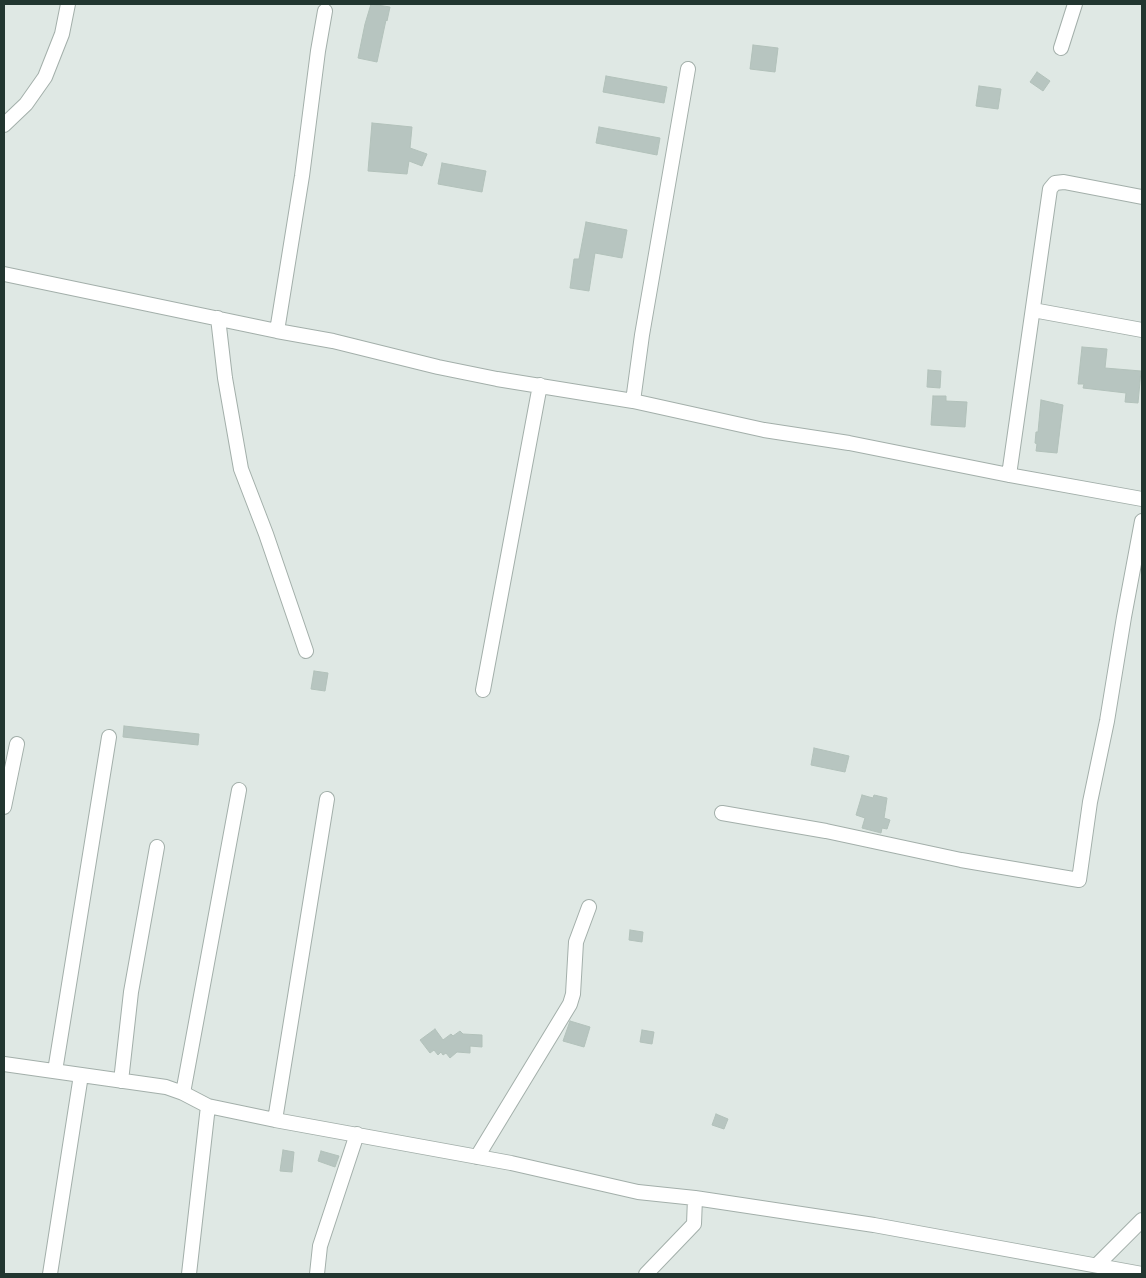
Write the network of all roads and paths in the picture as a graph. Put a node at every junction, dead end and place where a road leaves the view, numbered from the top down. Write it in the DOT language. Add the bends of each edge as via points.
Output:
graph roads {
  1 [pos="68,4"];
  2 [pos="1075,4"];
  3 [pos="325,11"];
  4 [pos="1061,48"];
  5 [pos="688,69"];
  6 [pos="4,125"];
  7 [pos="1142,197"];
  8 [pos="4,274"];
  9 [pos="1033,310"];
  10 [pos="218,318"];
  11 [pos="1142,330"];
  12 [pos="277,331"];
  13 [pos="540,385"];
  14 [pos="633,401"];
  15 [pos="1009,475"];
  16 [pos="1142,499"];
  17 [pos="1142,521"];
  18 [pos="306,651"];
  19 [pos="483,690"];
  20 [pos="108,737"];
  21 [pos="17,744"];
  22 [pos="239,790"];
  23 [pos="327,799"];
  24 [pos="4,807"];
  25 [pos="722,813"];
  26 [pos="157,847"];
  27 [pos="589,907"];
  28 [pos="4,1064"];
  29 [pos="55,1071"];
  30 [pos="81,1075"];
  31 [pos="121,1081"];
  32 [pos="183,1093"];
  33 [pos="208,1106"];
  34 [pos="275,1120"];
  35 [pos="357,1134"];
  36 [pos="478,1157"];
  37 [pos="695,1198"];
  38 [pos="1142,1220"];
  39 [pos="1097,1265"];
  40 [pos="50,1274"];
  41 [pos="188,1274"];
  42 [pos="317,1274"];
  43 [pos="646,1274"];
  44 [pos="1142,1274"];
  1 -- 6 [label="street" via="62,34 45,77 26,104"];
  2 -- 4 [label="street"];
  3 -- 12 [label="street"];
  5 -- 14 [label="street"];
  7 -- 9 [label="street" via="1055,182 1050,188"];
  8 -- 10 [label="street"];
  9 -- 11 [label="street"];
  9 -- 15 [label="street"];
  10 -- 12 [label="street"];
  10 -- 18 [label="street" via="241,469"];
  12 -- 13 [label="street" via="438,367"];
  13 -- 14 [label="street"];
  13 -- 19 [label="street"];
  14 -- 15 [label="street" via="764,430 849,443"];
  15 -- 16 [label="street"];
  17 -- 25 [label="street" via="1090,802 1079,880"];
  20 -- 29 [label="street"];
  21 -- 24 [label="street"];
  22 -- 32 [label="street"];
  23 -- 34 [label="street"];
  26 -- 31 [label="street" via="131,992"];
  27 -- 36 [label="street" via="576,942 570,1004"];
  28 -- 29 [label="street"];
  29 -- 30 [label="street"];
  30 -- 31 [label="street"];
  30 -- 40 [label="street"];
  31 -- 32 [label="street" via="166,1087"];
  32 -- 33 [label="street"];
  33 -- 34 [label="street"];
  33 -- 41 [label="street"];
  34 -- 35 [label="street"];
  35 -- 36 [label="street"];
  35 -- 42 [label="street" via="320,1246"];
  36 -- 37 [label="street" via="638,1192"];
  37 -- 39 [label="street" via="874,1225"];
  37 -- 43 [label="street" via="694,1224"];
  38 -- 39 [label="street"];
  39 -- 44 [label="street"];
}
